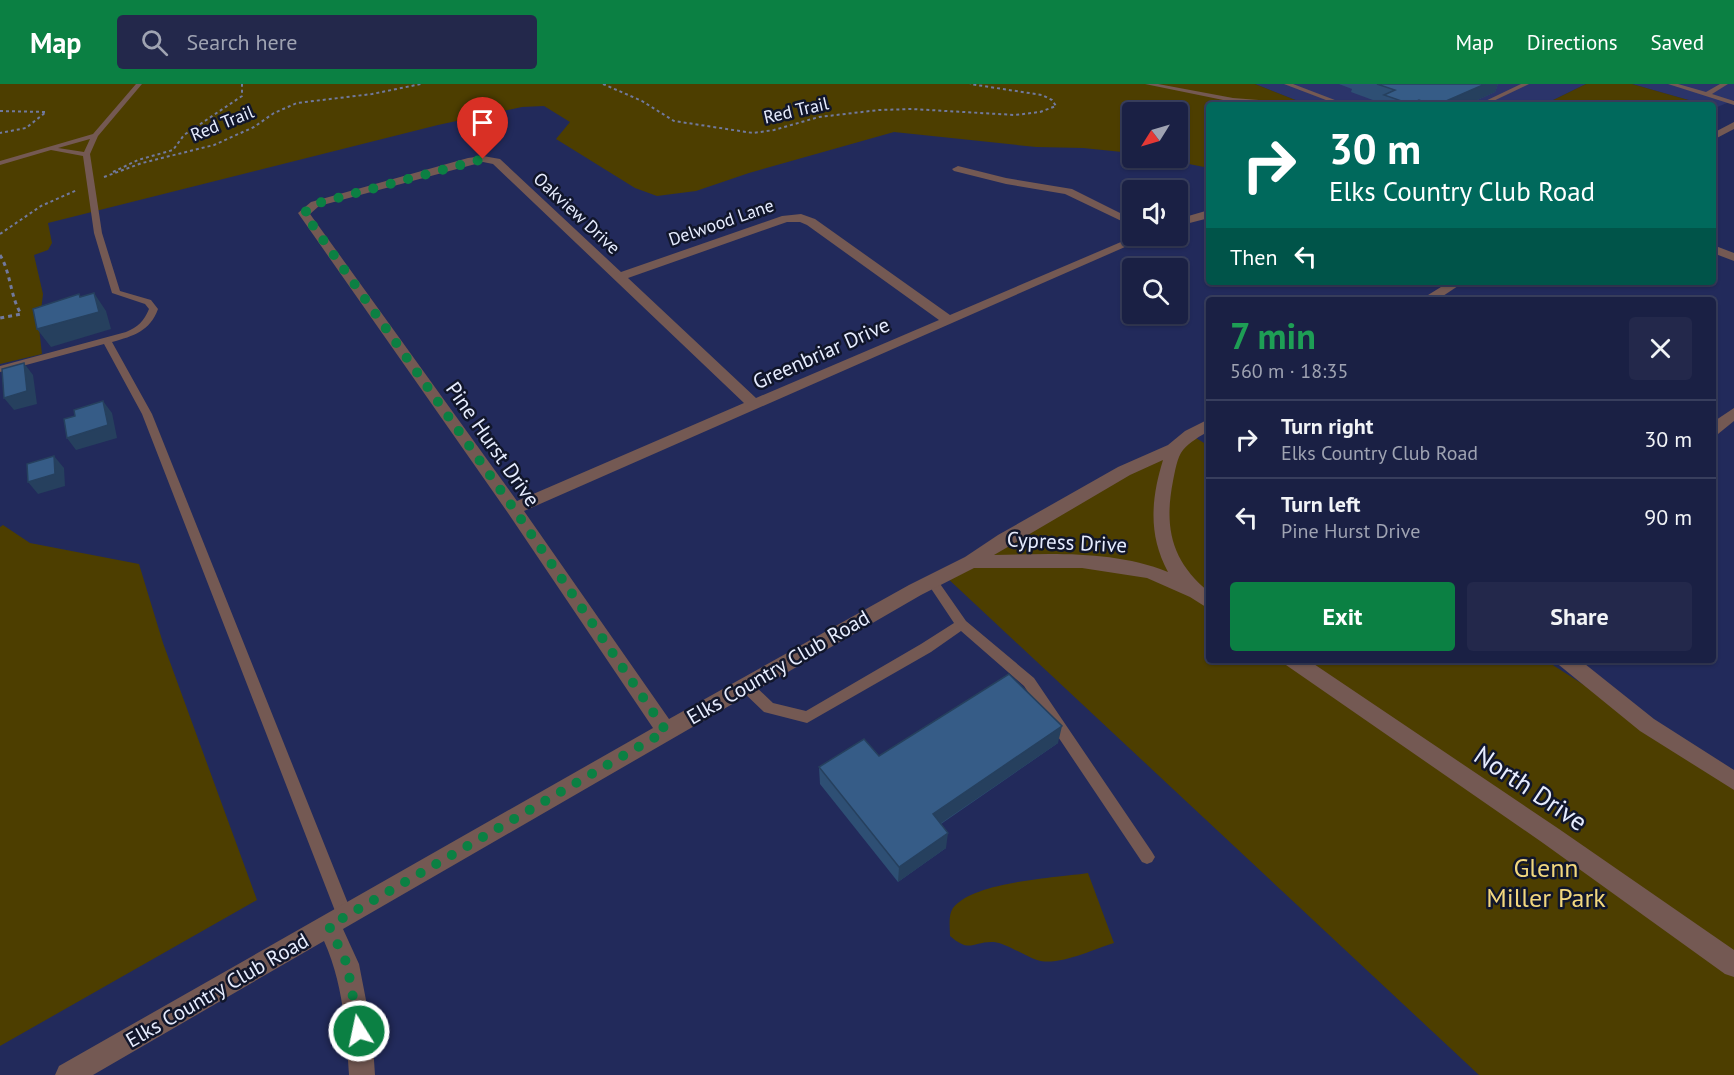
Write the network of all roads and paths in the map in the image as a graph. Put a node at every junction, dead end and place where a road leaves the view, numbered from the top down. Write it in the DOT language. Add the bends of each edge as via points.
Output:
graph roads {
  1 [pos="138,84"];
  2 [pos="242,84"];
  3 [pos="421,84"];
  4 [pos="603,84"];
  5 [pos="970,84"];
  6 [pos="1148,84"];
  7 [pos="1287,84"];
  8 [pos="1526,84"];
  9 [pos="1671,84"];
  10 [pos="1725,84"];
  11 [pos="1503,87"];
  12 [pos="1512,90"];
  13 [pos="1706,95"];
  14 [pos="1259,102"];
  15 [pos="1337,102"];
  16 [pos="1486,102"];
  17 [pos="1734,103"];
  18 [pos="0,111"];
  19 [pos="1734,125"];
  20 [pos="0,133"];
  21 [pos="95,135"];
  22 [pos="1716,135"];
  23 [pos="51,149"];
  24 [pos="86,154"];
  25 [pos="0,163"];
  26 [pos="958,169"];
  27 [pos="104,177"];
  28 [pos="91,185"];
  29 [pos="304,213"];
  30 [pos="1206,215"];
  31 [pos="1122,218"];
  32 [pos="1188,220"];
  33 [pos="0,234"];
  34 [pos="1122,245"];
  35 [pos="1716,250"];
  36 [pos="0,255"];
  37 [pos="1734,256"];
  38 [pos="618,277"];
  39 [pos="1453,285"];
  40 [pos="1432,297"];
  41 [pos="0,318"];
  42 [pos="948,320"];
  43 [pos="107,340"];
  44 [pos="0,369"];
  45 [pos="755,405"];
  46 [pos="1734,413"];
  47 [pos="1206,426"];
  48 [pos="1716,428"];
  49 [pos="1174,449"];
  50 [pos="514,509"];
  51 [pos="971,562"];
  52 [pos="932,581"];
  53 [pos="1193,591"];
  54 [pos="1206,600"];
  55 [pos="962,624"];
  56 [pos="1297,663"];
  57 [pos="1570,663"];
  58 [pos="746,686"];
  59 [pos="666,731"];
  60 [pos="1734,781"];
  61 [pos="1147,857"];
  62 [pos="337,921"];
  63 [pos="1734,965"];
  64 [pos="68,1075"];
  65 [pos="362,1075"];
  1 -- 21 [label="lane"];
  2 -- 27 [label="path, Red Trail" via="242,96 184,135 173,150 138,160"];
  3 -- 27 [label="path, Red Trail" via="297,103 214,145"];
  4 -- 5 [label="path, Red Trail" via="674,121 753,133 819,117 879,110 1015,115 1056,106 1042,95"];
  6 -- 14 [label="lane"];
  7 -- 15 [label="lane"];
  8 -- 12 [label="lane"];
  9 -- 13 [label="lane"];
  10 -- 13 [label="lane"];
  11 -- 12 [label="lane"];
  12 -- 16 [label="lane"];
  13 -- 17 [label="lane"];
  18 -- 20 [label="path" via="46,112 25,130"];
  19 -- 22 [label="street"];
  21 -- 23 [label="lane"];
  21 -- 24 [label="lane"];
  23 -- 24 [label="lane"];
  23 -- 25 [label="lane"];
  24 -- 28 [label="lane"];
  26 -- 31 [label="street" via="1068,191"];
  27 -- 28 [label="path, Red Trail"];
  28 -- 33 [label="path, Red Trail" via="41,206"];
  28 -- 43 [label="lane" via="98,233 116,293 148,302 154,309 151,322 136,333"];
  29 -- 38 [label="street, Oakview Drive" via="315,204 472,160 491,159"];
  29 -- 50 [label="street, Pine Hurst Drive"];
  30 -- 32 [label="street"];
  34 -- 42 [label="street, Greenbriar Drive"];
  35 -- 37 [label="street"];
  36 -- 41 [label="path" via="21,314"];
  38 -- 42 [label="street, Delwood Lane" via="797,217 811,222"];
  38 -- 45 [label="street, Oakview Drive"];
  39 -- 40 [label="street"];
  42 -- 45 [label="street, Greenbriar Drive"];
  43 -- 44 [label="lane"];
  43 -- 62 [label="lane" via="147,414"];
  45 -- 50 [label="street, Greenbriar Drive"];
  46 -- 48 [label="street"];
  47 -- 49 [label="street, Elks Country Club Road"];
  49 -- 51 [label="street, Elks Country Club Road" via="1124,471"];
  49 -- 53 [label="street" via="1163,483 1160,523 1166,553"];
  50 -- 59 [label="street, Pine Hurst Drive"];
  51 -- 52 [label="street, Elks Country Club Road"];
  51 -- 53 [label="street, Cypress Drive" via="1118,564 1149,571"];
  52 -- 55 [label="lane"];
  52 -- 58 [label="street, Elks Country Club Road"];
  53 -- 54 [label="street"];
  55 -- 58 [label="lane" via="807,717 769,708"];
  55 -- 61 [label="lane" via="1029,682"];
  56 -- 63 [label="street, North Drive"];
  57 -- 60 [label="street" via="1647,725"];
  58 -- 59 [label="street, Elks Country Club Road"];
  59 -- 62 [label="street, Elks Country Club Road"];
  62 -- 64 [label="street, Elks Country Club Road"];
  62 -- 65 [label="street" via="359,1031"];
}
